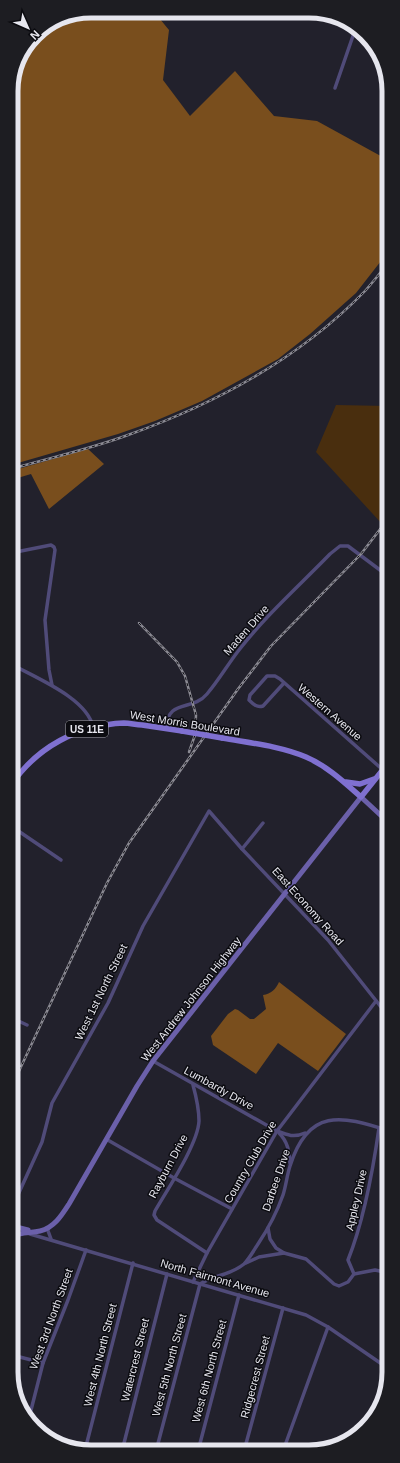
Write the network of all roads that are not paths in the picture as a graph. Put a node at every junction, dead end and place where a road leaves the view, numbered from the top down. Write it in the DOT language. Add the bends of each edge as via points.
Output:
graph roads {
  1 [pos="354,33"];
  2 [pos="335,88"];
  3 [pos="18,552"];
  4 [pos="382,572"];
  5 [pos="18,668"];
  6 [pos="284,683"];
  7 [pos="52,685"];
  8 [pos="93,727"];
  9 [pos="166,728"];
  10 [pos="382,770"];
  11 [pos="18,777"];
  12 [pos="376,778"];
  13 [pos="344,781"];
  14 [pos="361,797"];
  15 [pos="209,811"];
  16 [pos="382,816"];
  17 [pos="263,823"];
  18 [pos="18,830"];
  19 [pos="242,848"];
  20 [pos="61,860"];
  21 [pos="285,894"];
  22 [pos="376,1001"];
  23 [pos="382,1008"];
  24 [pos="18,1021"];
  25 [pos="27,1025"];
  26 [pos="154,1061"];
  27 [pos="193,1084"];
  28 [pos="379,1128"];
  29 [pos="382,1129"];
  30 [pos="276,1131"];
  31 [pos="306,1132"];
  32 [pos="106,1138"];
  33 [pos="290,1166"];
  34 [pos="174,1178"];
  35 [pos="18,1195"];
  36 [pos="232,1209"];
  37 [pos="18,1228"];
  38 [pos="47,1228"];
  39 [pos="268,1228"];
  40 [pos="23,1232"];
  41 [pos="33,1232"];
  42 [pos="18,1234"];
  43 [pos="51,1239"];
  44 [pos="86,1250"];
  45 [pos="207,1253"];
  46 [pos="284,1253"];
  47 [pos="133,1263"];
  48 [pos="245,1263"];
  49 [pos="382,1272"];
  50 [pos="167,1274"];
  51 [pos="354,1274"];
  52 [pos="193,1282"];
  53 [pos="200,1284"];
  54 [pos="239,1295"];
  55 [pos="283,1308"];
  56 [pos="328,1327"];
  57 [pos="18,1357"];
  58 [pos="43,1363"];
  59 [pos="382,1365"];
  60 [pos="30,1413"];
  61 [pos="86,1445"];
  62 [pos="124,1445"];
  63 [pos="158,1445"];
  64 [pos="200,1445"];
  65 [pos="246,1445"];
  66 [pos="285,1445"];
  1 -- 2 [label="street"];
  3 -- 7 [label="street" via="51,545 55,550 45,620"];
  4 -- 9 [label="street, Maden Drive" via="348,546 340,546 239,649 206,695 196,703 172,711"];
  5 -- 7 [label="street"];
  6 -- 6 [label="street" via="263,706 255,706 249,700 250,695 267,676 275,676"];
  6 -- 10 [label="street, Western Avenue"];
  7 -- 8 [label="street" via="80,705 88,714"];
  8 -- 9 [label="main road, West Morris Boulevard / US 11E" via="124,723"];
  8 -- 11 [label="main road, West Morris Boulevard / US 11E" via="46,749"];
  9 -- 13 [label="main road, West Morris Boulevard / US 11E, bridge" via="278,748 307,757"];
  10 -- 12 [label="main road, West Andrew Johnson Highway"];
  12 -- 13 [label="main road" via="360,784"];
  12 -- 14 [label="main road, West Andrew Johnson Highway"];
  13 -- 14 [label="main road, West Morris Boulevard / US 11E"];
  14 -- 16 [label="main road"];
  14 -- 21 [label="main road, West Andrew Johnson Highway"];
  15 -- 19 [label="street, East Economy Road"];
  15 -- 35 [label="street, West 1st North Street" via="143,926 108,1003 52,1103 42,1142"];
  17 -- 19 [label="street"];
  18 -- 20 [label="street"];
  19 -- 21 [label="street, East Economy Road"];
  21 -- 22 [label="street, East Economy Road" via="328,940"];
  21 -- 26 [label="main road, West Andrew Johnson Highway"];
  22 -- 23 [label="street, East Economy Road"];
  22 -- 30 [label="street, Country Club Drive"];
  24 -- 25 [label="street"];
  26 -- 27 [label="street, Lumbardy Drive"];
  26 -- 32 [label="main road, West Andrew Johnson Highway"];
  27 -- 30 [label="street, Lumbardy Drive"];
  27 -- 34 [label="street, Rayburn Drive" via="199,1122 193,1142"];
  28 -- 29 [label="street"];
  28 -- 31 [label="street" via="349,1120 335,1120 314,1126"];
  28 -- 51 [label="street, Appley Drive" via="375,1158 357,1234 348,1260"];
  30 -- 31 [label="street" via="290,1136"];
  30 -- 33 [label="street" via="288,1146"];
  30 -- 36 [label="street, Country Club Drive"];
  31 -- 33 [label="street, Darbee Drive"];
  32 -- 34 [label="street"];
  32 -- 38 [label="main road, West Andrew Johnson Highway" via="64,1212"];
  33 -- 39 [label="street, Darbee Drive" via="283,1196"];
  34 -- 36 [label="street"];
  34 -- 45 [label="street, Rayburn Drive" via="154,1215 157,1220"];
  36 -- 45 [label="street, Country Club Drive"];
  37 -- 41 [label="main road"];
  38 -- 41 [label="main road, West Andrew Johnson Highway"];
  38 -- 43 [label="street"];
  39 -- 46 [label="street, Darbee Drive" via="270,1239 276,1248"];
  39 -- 48 [label="street, Darbee Drive"];
  40 -- 41 [label="main road, West Andrew Johnson Highway"];
  40 -- 42 [label="main road, West Andrew Johnson Highway"];
  40 -- 43 [label="street, North Fairmont Avenue"];
  43 -- 44 [label="street, North Fairmont Avenue"];
  44 -- 47 [label="street, North Fairmont Avenue"];
  44 -- 58 [label="street, West 3rd North Street"];
  45 -- 52 [label="street, Country Club Drive"];
  46 -- 48 [label="street, Darbee Drive" via="259,1257"];
  46 -- 51 [label="street, Darbee Drive" via="306,1259 339,1286 348,1282"];
  47 -- 50 [label="street, North Fairmont Avenue"];
  47 -- 61 [label="street, West 4th North Street"];
  48 -- 53 [label="street, Darbee Drive" via="227,1274"];
  49 -- 51 [label="street, Darbee Drive" via="375,1270"];
  50 -- 52 [label="street, North Fairmont Avenue"];
  50 -- 62 [label="street, Watercrest Street"];
  52 -- 53 [label="street, North Fairmont Avenue"];
  53 -- 54 [label="street, North Fairmont Avenue"];
  53 -- 63 [label="street, West 5th North Street"];
  54 -- 55 [label="street, North Fairmont Avenue"];
  54 -- 64 [label="street, West 6th North Street"];
  55 -- 56 [label="street, North Fairmont Avenue" via="306,1315"];
  55 -- 65 [label="street, Ridgecrest Street"];
  56 -- 59 [label="street, North Fairmont Avenue"];
  56 -- 66 [label="street"];
  57 -- 58 [label="street"];
  58 -- 60 [label="street, West 3rd North Street"];
}
